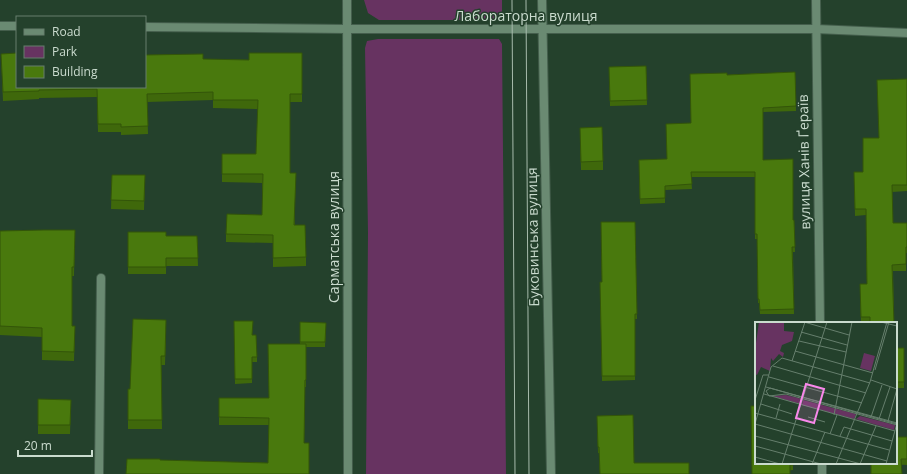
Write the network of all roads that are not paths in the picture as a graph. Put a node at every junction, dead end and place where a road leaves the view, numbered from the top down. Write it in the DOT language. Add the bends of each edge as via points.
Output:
graph roads {
  1 [pos="347,0"];
  2 [pos="542,0"];
  3 [pos="816,0"];
  4 [pos="0,26"];
  5 [pos="16,26"];
  6 [pos="146,27"];
  7 [pos="347,29"];
  8 [pos="542,29"];
  9 [pos="816,29"];
  10 [pos="907,33"];
  11 [pos="101,278"];
  12 [pos="820,322"];
  13 [pos="99,474"];
  14 [pos="348,474"];
  15 [pos="551,474"];
  1 -- 7 [label="street, Сарматська вулиця"];
  2 -- 8 [label="street, Буковинська вулиця"];
  3 -- 9 [label="street, вулиця Ханів Ґераїв"];
  4 -- 5 [label="street"];
  6 -- 7 [label="street, Лабораторна вулиця"];
  7 -- 8 [label="street, Лабораторна вулиця"];
  7 -- 14 [label="street, Сарматська вулиця"];
  8 -- 9 [label="street, Лабораторна вулиця"];
  8 -- 15 [label="street, Буковинська вулиця"];
  9 -- 10 [label="street, Лабораторна вулиця"];
  9 -- 12 [label="street, вулиця Ханів Ґераїв"];
  11 -- 13 [label="street"];
}
